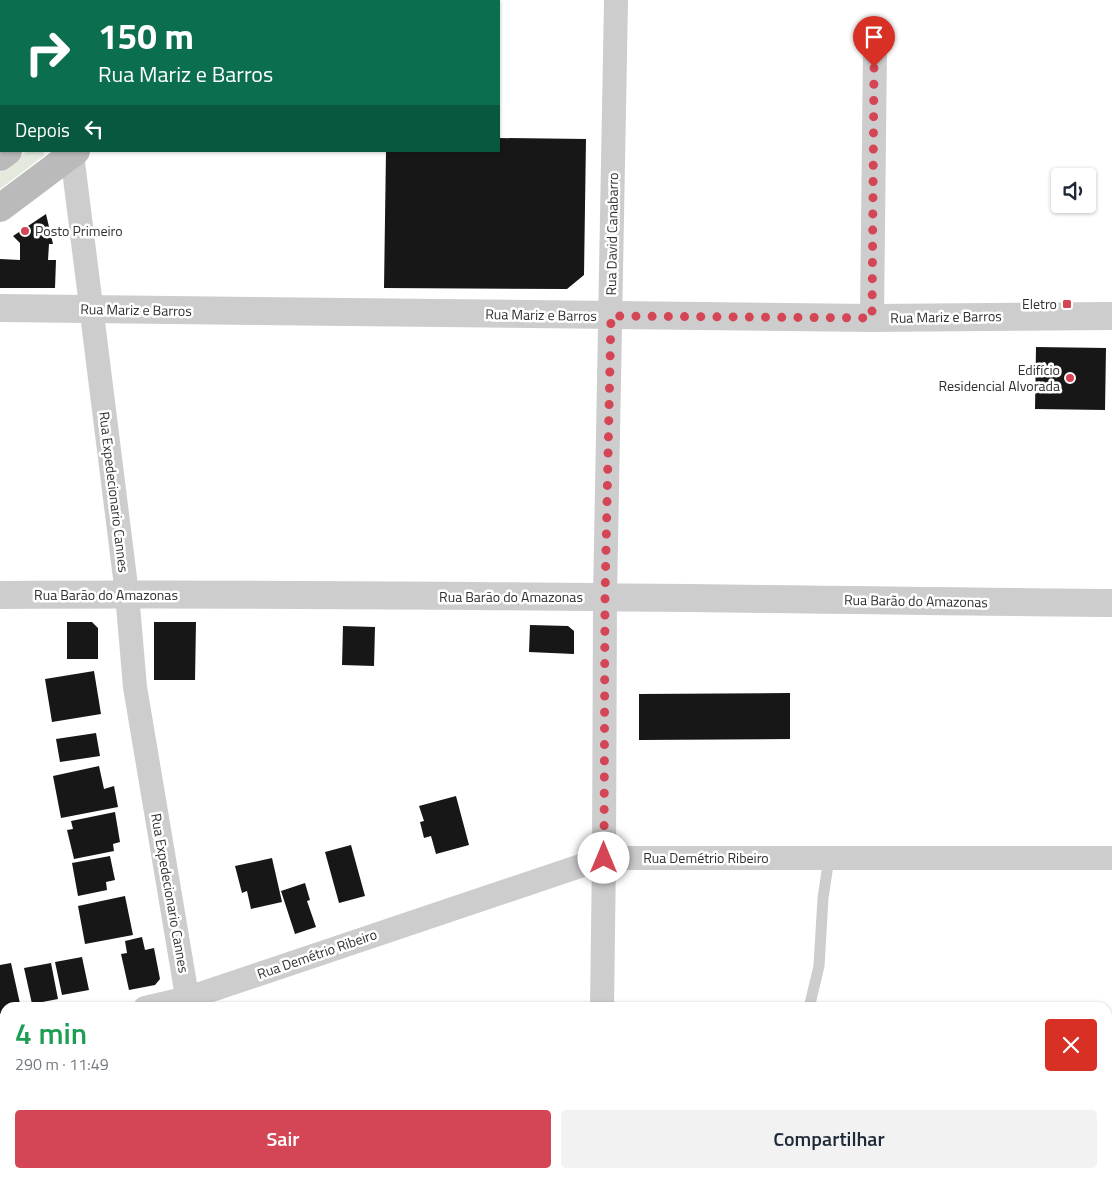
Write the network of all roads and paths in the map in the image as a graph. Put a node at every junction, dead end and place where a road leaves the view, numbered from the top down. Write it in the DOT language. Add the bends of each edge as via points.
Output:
graph roads {
  1 [pos="616,0"];
  2 [pos="875,48"];
  3 [pos="74,153"];
  4 [pos="0,208"];
  5 [pos="0,308"];
  6 [pos="92,309"];
  7 [pos="611,316"];
  8 [pos="1112,316"];
  9 [pos="872,318"];
  10 [pos="127,594"];
  11 [pos="0,595"];
  12 [pos="605,597"];
  13 [pos="1112,604"];
  14 [pos="604,858"];
  15 [pos="828,858"];
  16 [pos="1112,858"];
  17 [pos="188,1002"];
  18 [pos="602,1002"];
  19 [pos="811,1002"];
  1 -- 7 [label="street, Rua David Canabarro"];
  2 -- 9 [label="street"];
  3 -- 4 [label="main road"];
  3 -- 6 [label="street, Rua Expedecionario Cannes"];
  5 -- 6 [label="street, Rua Mariz e Barros"];
  6 -- 7 [label="street, Rua Mariz e Barros"];
  6 -- 10 [label="street, Rua Expedecionario Cannes"];
  7 -- 9 [label="street, Rua Mariz e Barros"];
  7 -- 12 [label="street, Rua David Canabarro"];
  8 -- 9 [label="street, Rua Mariz e Barros"];
  10 -- 11 [label="street, Rua Barão do Amazonas"];
  10 -- 12 [label="street, Rua Barão do Amazonas"];
  10 -- 17 [label="street, Rua Expedecionario Cannes" via="135,687"];
  12 -- 13 [label="street, Rua Barão do Amazonas"];
  12 -- 14 [label="street, Rua David Canabarro"];
  14 -- 15 [label="street, Rua Demétrio Ribeiro"];
  14 -- 17 [label="street, Rua Demétrio Ribeiro"];
  14 -- 18 [label="street, Rua David Canabarro"];
  15 -- 16 [label="street, Rua Demétrio Ribeiro"];
  15 -- 19 [label="lane" via="820,966"];
}
